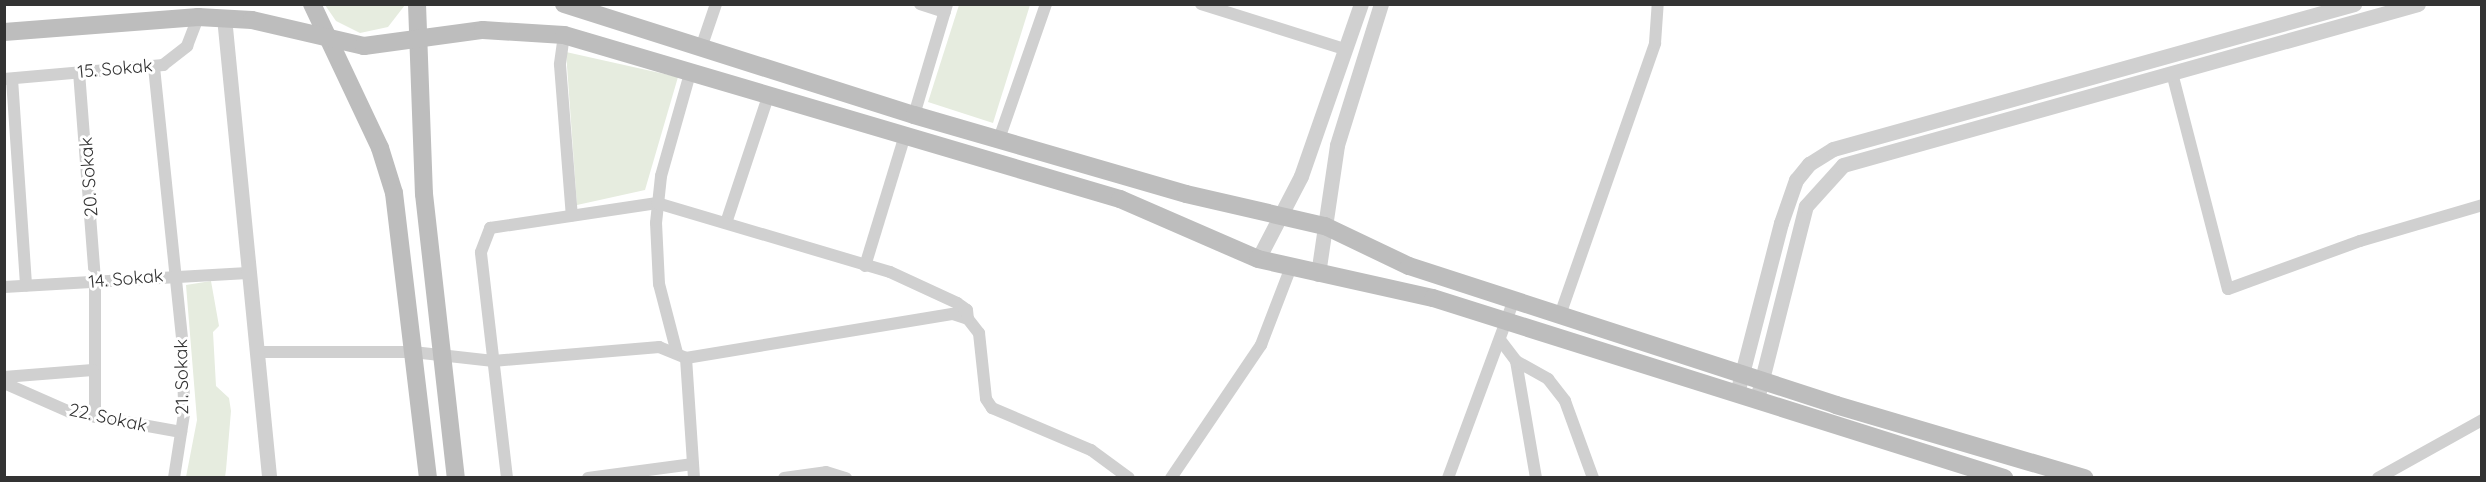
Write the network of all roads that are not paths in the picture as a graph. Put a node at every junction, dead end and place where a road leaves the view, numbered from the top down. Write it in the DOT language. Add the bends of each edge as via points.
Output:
graph roads {
  1 [pos="312,4"];
  2 [pos="417,4"];
  3 [pos="716,4"];
  4 [pos="920,4"];
  5 [pos="1046,4"];
  6 [pos="1201,4"];
  7 [pos="1361,4"];
  8 [pos="1381,4"];
  9 [pos="1658,4"];
  10 [pos="2354,4"];
  11 [pos="2418,4"];
  12 [pos="574,6"];
  13 [pos="946,8"];
  14 [pos="198,17"];
  15 [pos="224,17"];
  16 [pos="4,32"];
  17 [pos="564,35"];
  18 [pos="416,38"];
  19 [pos="327,41"];
  20 [pos="701,48"];
  21 [pos="1345,50"];
  22 [pos="154,67"];
  23 [pos="691,70"];
  24 [pos="79,72"];
  25 [pos="2172,73"];
  26 [pos="8,79"];
  27 [pos="769,94"];
  28 [pos="914,115"];
  29 [pos="904,135"];
  30 [pos="999,140"];
  31 [pos="657,203"];
  32 [pos="2481,205"];
  33 [pos="1281,213"];
  34 [pos="572,216"];
  35 [pos="726,224"];
  36 [pos="1325,226"];
  37 [pos="1258,259"];
  38 [pos="865,266"];
  39 [pos="1291,267"];
  40 [pos="248,273"];
  41 [pos="1318,274"];
  42 [pos="173,276"];
  43 [pos="96,282"];
  44 [pos="26,286"];
  45 [pos="4,288"];
  46 [pos="1514,300"];
  47 [pos="1560,315"];
  48 [pos="968,318"];
  49 [pos="1506,322"];
  50 [pos="1501,341"];
  51 [pos="258,352"];
  52 [pos="413,352"];
  53 [pos="442,354"];
  54 [pos="682,355"];
  55 [pos="493,361"];
  56 [pos="1516,361"];
  57 [pos="93,370"];
  58 [pos="1742,375"];
  59 [pos="4,377"];
  60 [pos="1761,381"];
  61 [pos="4,383"];
  62 [pos="1737,393"];
  63 [pos="1757,399"];
  64 [pos="95,417"];
  65 [pos="2481,420"];
  66 [pos="181,432"];
  67 [pos="693,464"];
  68 [pos="617,476"];
  69 [pos="174,477"];
  70 [pos="269,477"];
  71 [pos="428,477"];
  72 [pos="456,477"];
  73 [pos="507,477"];
  74 [pos="588,477"];
  75 [pos="694,477"];
  76 [pos="784,477"];
  77 [pos="846,477"];
  78 [pos="1129,477"];
  79 [pos="1171,477"];
  80 [pos="1448,477"];
  81 [pos="1536,477"];
  82 [pos="1593,477"];
  83 [pos="2004,477"];
  84 [pos="2084,477"];
  85 [pos="2378,477"];
  1 -- 19 [label="main road"];
  2 -- 18 [label="main road"];
  3 -- 20 [label="street"];
  4 -- 13 [label="street"];
  5 -- 30 [label="street"];
  6 -- 21 [label="street"];
  7 -- 21 [label="street"];
  8 -- 36 [label="street" via="1337,145"];
  9 -- 47 [label="street" via="1648,65"];
  10 -- 58 [label="street" via="1833,149 1796,180"];
  11 -- 25 [label="street"];
  12 -- 20 [label="main road"];
  13 -- 28 [label="street"];
  14 -- 15 [label="main road"];
  14 -- 16 [label="main road"];
  14 -- 22 [label="street, 15. Sokak" via="187,46"];
  15 -- 19 [label="main road" via="278,26"];
  15 -- 40 [label="street"];
  17 -- 18 [label="main road" via="504,29"];
  17 -- 23 [label="main road"];
  17 -- 34 [label="street" via="560,65"];
  18 -- 19 [label="main road" via="364,46"];
  18 -- 53 [label="main road"];
  19 -- 52 [label="main road" via="380,148 394,193"];
  20 -- 28 [label="main road"];
  21 -- 33 [label="street" via="1301,176"];
  22 -- 24 [label="street, 15. Sokak"];
  22 -- 42 [label="street, 21. Sokak"];
  23 -- 27 [label="main road"];
  23 -- 31 [label="street"];
  24 -- 26 [label="street, 15. Sokak"];
  24 -- 43 [label="street, 20. Sokak"];
  25 -- 32 [label="street" via="2228,289"];
  25 -- 60 [label="street" via="1843,165 1806,206"];
  26 -- 44 [label="street"];
  27 -- 29 [label="main road"];
  27 -- 35 [label="street"];
  28 -- 30 [label="main road"];
  29 -- 37 [label="main road" via="1120,199"];
  29 -- 38 [label="street"];
  30 -- 33 [label="main road" via="1186,194"];
  31 -- 34 [label="street"];
  31 -- 35 [label="street"];
  31 -- 54 [label="street" via="659,284"];
  33 -- 36 [label="main road"];
  33 -- 37 [label="street"];
  34 -- 55 [label="street" via="490,228 484,235 481,252"];
  35 -- 38 [label="street"];
  36 -- 41 [label="street"];
  36 -- 46 [label="main road" via="1409,266"];
  37 -- 39 [label="main road"];
  38 -- 48 [label="street" via="957,303 967,310"];
  39 -- 41 [label="main road"];
  39 -- 79 [label="street" via="1261,345"];
  40 -- 42 [label="street, 14. Sokak"];
  40 -- 51 [label="street"];
  41 -- 49 [label="main road" via="1406,291"];
  42 -- 43 [label="street, 14. Sokak"];
  42 -- 66 [label="street, 21. Sokak" via="183,348"];
  43 -- 44 [label="street, 14. Sokak"];
  43 -- 57 [label="street, 20. Sokak"];
  44 -- 45 [label="street, 14. Sokak"];
  46 -- 47 [label="main road"];
  46 -- 49 [label="street"];
  47 -- 58 [label="main road"];
  48 -- 54 [label="street" via="953,314"];
  48 -- 78 [label="street" via="979,333 986,399 992,408 1091,450"];
  49 -- 50 [label="street"];
  49 -- 62 [label="main road"];
  50 -- 56 [label="street"];
  50 -- 80 [label="street"];
  51 -- 52 [label="street"];
  51 -- 70 [label="street"];
  52 -- 53 [label="street"];
  52 -- 71 [label="main road"];
  53 -- 55 [label="street"];
  53 -- 72 [label="main road"];
  54 -- 55 [label="street" via="659,346"];
  54 -- 67 [label="street"];
  55 -- 73 [label="street"];
  56 -- 81 [label="street"];
  56 -- 82 [label="street" via="1548,379 1565,401"];
  57 -- 59 [label="street"];
  57 -- 64 [label="street, 20. Sokak"];
  58 -- 60 [label="main road"];
  58 -- 62 [label="street"];
  60 -- 63 [label="street"];
  60 -- 84 [label="main road"];
  61 -- 64 [label="street, 22. Sokak" via="70,412"];
  62 -- 63 [label="main road"];
  63 -- 83 [label="main road"];
  64 -- 66 [label="street, 22. Sokak"];
  65 -- 85 [label="street"];
  66 -- 69 [label="street, 21. Sokak"];
  67 -- 68 [label="street"];
  67 -- 75 [label="street"];
  68 -- 74 [label="street"];
  76 -- 77 [label="street" via="826,472"];
}
